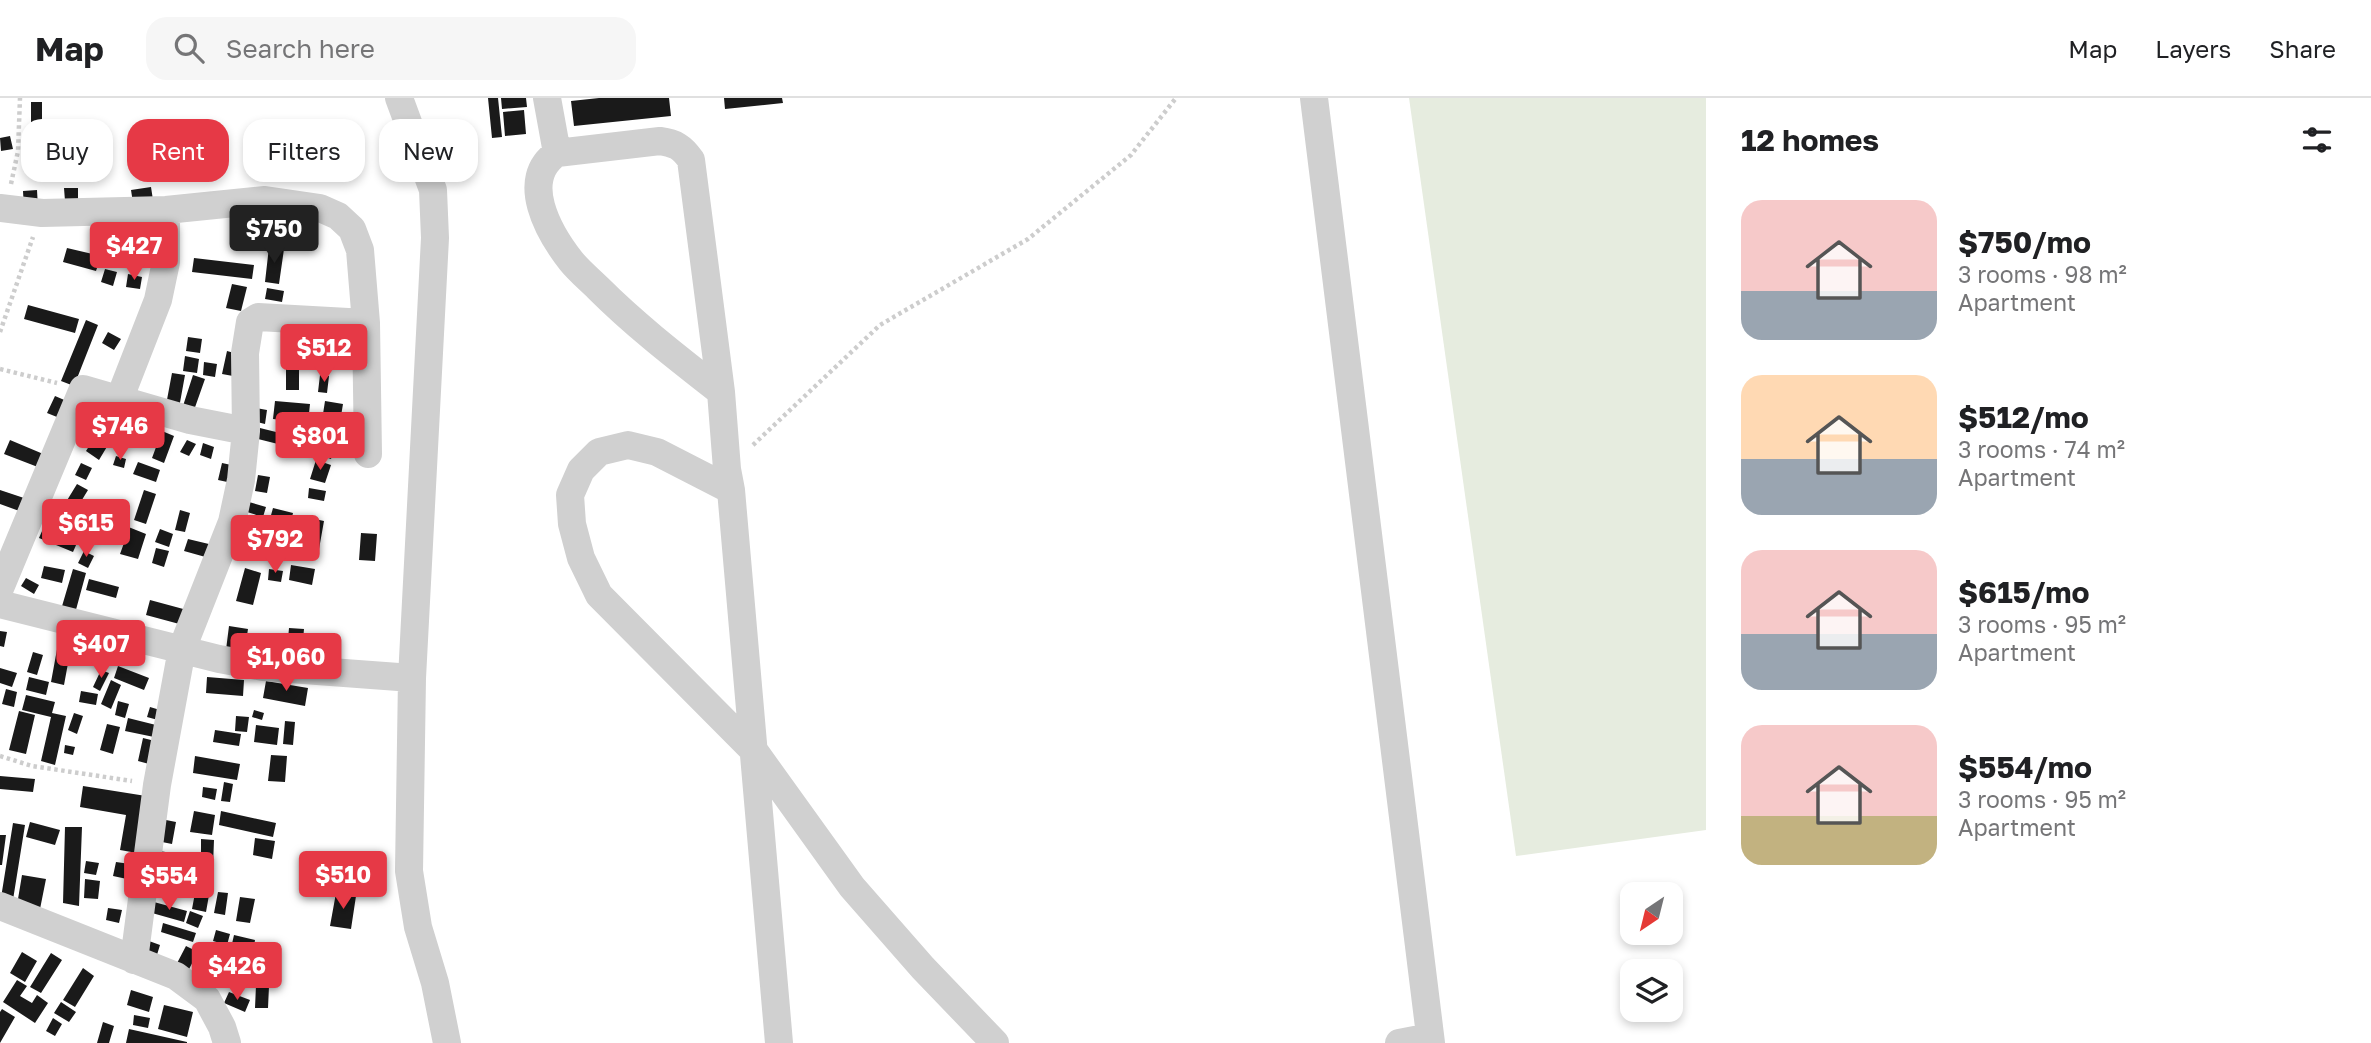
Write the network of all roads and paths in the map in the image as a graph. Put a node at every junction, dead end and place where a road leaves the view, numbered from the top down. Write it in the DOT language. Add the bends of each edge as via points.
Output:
graph roads {
  1 [pos="20,98"];
  2 [pos="399,98"];
  3 [pos="547,98"];
  4 [pos="1176,98"];
  5 [pos="1314,98"];
  6 [pos="557,153"];
  7 [pos="3,208"];
  8 [pos="166,210"];
  9 [pos="42,213"];
  10 [pos="366,323"];
  11 [pos="0,332"];
  12 [pos="0,369"];
  13 [pos="83,389"];
  14 [pos="721,392"];
  15 [pos="119,400"];
  16 [pos="246,431"];
  17 [pos="368,454"];
  18 [pos="729,480"];
  19 [pos="0,588"];
  20 [pos="0,604"];
  21 [pos="182,649"];
  22 [pos="412,678"];
  23 [pos="755,752"];
  24 [pos="0,756"];
  25 [pos="157,785"];
  26 [pos="0,906"];
  27 [pos="134,960"];
  28 [pos="1430,1040"];
  29 [pos="227,1043"];
  30 [pos="447,1043"];
  31 [pos="779,1043"];
  32 [pos="995,1043"];
  33 [pos="1399,1043"];
  1 -- 7 [label="path" via="18,151"];
  2 -- 22 [label="street" via="433,190 435,238"];
  3 -- 6 [label="street"];
  4 -- 18 [label="path" via="1131,155 1028,239 880,325"];
  5 -- 28 [label="street"];
  6 -- 14 [label="street" via="542,170 538,193 550,226 571,261 612,302"];
  6 -- 14 [label="street" via="660,141 684,149 691,160"];
  7 -- 9 [label="street"];
  8 -- 9 [label="street"];
  8 -- 10 [label="street" via="265,200 320,208 338,216 352,229 360,250"];
  8 -- 15 [label="street" via="166,262 158,300"];
  9 -- 11 [label="path"];
  10 -- 16 [label="street" via="253,319 245,353"];
  10 -- 17 [label="street"];
  12 -- 13 [label="path"];
  13 -- 15 [label="street"];
  13 -- 19 [label="street"];
  14 -- 18 [label="street"];
  15 -- 16 [label="street"];
  16 -- 21 [label="street" via="232,522"];
  18 -- 23 [label="street"];
  18 -- 23 [label="street" via="628,445 599,452 581,471 570,495 572,524 581,558 599,595"];
  20 -- 21 [label="street"];
  21 -- 22 [label="street" via="263,667"];
  21 -- 25 [label="street"];
  22 -- 30 [label="street" via="409,871"];
  23 -- 31 [label="street"];
  23 -- 32 [label="street" via="852,887"];
  24 -- 25 [label="path" via="32,766"];
  25 -- 27 [label="street"];
  26 -- 27 [label="street"];
  27 -- 29 [label="street" via="176,976 206,999"];
  28 -- 33 [label="street"];
}
